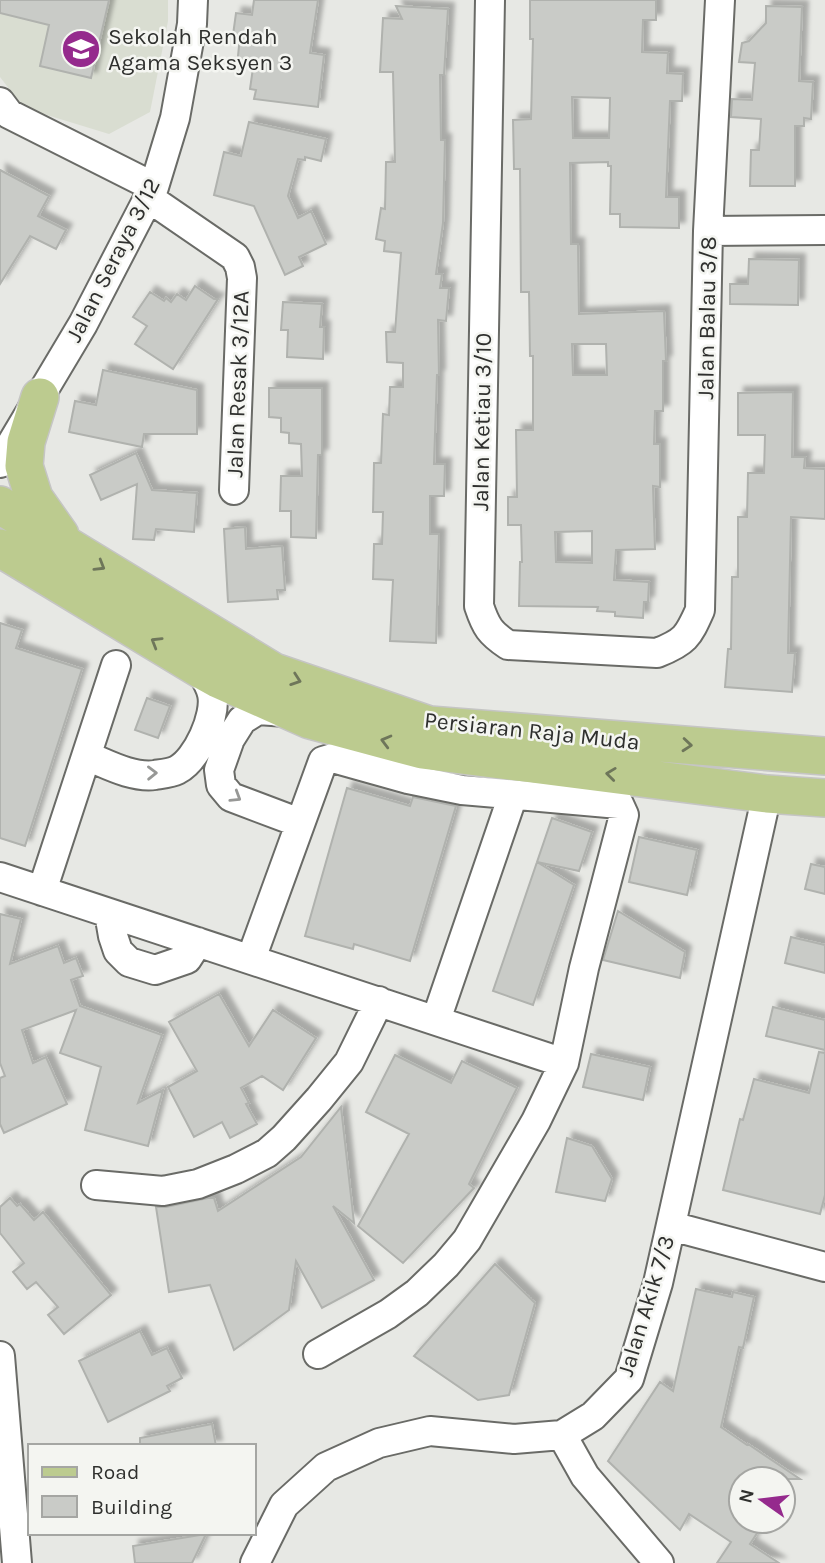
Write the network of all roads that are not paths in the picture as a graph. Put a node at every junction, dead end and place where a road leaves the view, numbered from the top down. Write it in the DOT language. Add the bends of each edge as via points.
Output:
graph roads {
  1 [pos="193,0"];
  2 [pos="490,0"];
  3 [pos="720,0"];
  4 [pos="0,102"];
  5 [pos="151,192"];
  6 [pos="825,230"];
  7 [pos="709,231"];
  8 [pos="40,397"];
  9 [pos="0,438"];
  10 [pos="0,463"];
  11 [pos="234,490"];
  12 [pos="0,505"];
  13 [pos="69,547"];
  14 [pos="0,548"];
  15 [pos="689,633"];
  16 [pos="116,665"];
  17 [pos="200,669"];
  18 [pos="293,712"];
  19 [pos="87,756"];
  20 [pos="825,756"];
  21 [pos="767,794"];
  22 [pos="513,795"];
  23 [pos="825,798"];
  24 [pos="300,823"];
  25 [pos="0,877"];
  26 [pos="42,891"];
  27 [pos="109,913"];
  28 [pos="198,942"];
  29 [pos="251,959"];
  30 [pos="379,1001"];
  31 [pos="436,1020"];
  32 [pos="564,1063"];
  33 [pos="96,1185"];
  34 [pos="671,1226"];
  35 [pos="825,1267"];
  36 [pos="318,1354"];
  37 [pos="0,1356"];
  38 [pos="562,1435"];
  39 [pos="17,1563"];
  40 [pos="254,1563"];
  41 [pos="659,1563"];
  1 -- 5 [label="street, Jalan Seraya 3/12" via="175,118"];
  2 -- 15 [label="street, Jalan Ketiau 3/10" via="479,606 485,625 508,645 657,653 676,646"];
  3 -- 7 [label="street, Jalan Balau 3/8"];
  4 -- 5 [label="street" via="9,114"];
  5 -- 8 [label="street, Jalan Seraya 3/12"];
  5 -- 11 [label="street, Jalan Resak 3/12A" via="234,257 240,267"];
  6 -- 7 [label="street"];
  7 -- 15 [label="street, Jalan Balau 3/8" via="700,610"];
  8 -- 9 [label="main road"];
  8 -- 10 [label="street, Jalan Seraya 3/12"];
  8 -- 13 [label="main road" via="24,466 34,498"];
  12 -- 13 [label="main road, Persiaran Raja Muda"];
  13 -- 20 [label="main road, Persiaran Raja Muda, one-way" via="274,673 429,725"];
  17 -- 14 [label="main road, Persiaran Raja Muda, one-way"];
  16 -- 19 [label="street"];
  17 -- 18 [label="main road, Persiaran Raja Muda"];
  19 -- 17 [label="street, one-way" via="132,773 177,770 192,757 212,717 212,694"];
  21 -- 18 [label="main road, Persiaran Raja Muda, one-way" via="422,750"];
  18 -- 24 [label="street, one-way" via="258,710 242,720 219,770 221,785 231,797"];
  19 -- 26 [label="street"];
  21 -- 23 [label="main road, Persiaran Raja Muda"];
  21 -- 34 [label="street, Jalan Akik 7/3"];
  22 -- 24 [label="street" via="408,779 333,758 323,761"];
  22 -- 31 [label="street"];
  22 -- 32 [label="street" via="619,804 624,815"];
  24 -- 29 [label="street"];
  25 -- 26 [label="street"];
  26 -- 27 [label="street"];
  27 -- 28 [label="street"];
  27 -- 28 [label="street" via="118,951 129,962 155,970 187,959"];
  28 -- 29 [label="street"];
  29 -- 30 [label="street"];
  30 -- 31 [label="street"];
  30 -- 33 [label="street" via="349,1062 267,1153 198,1184 163,1191"];
  31 -- 32 [label="street"];
  32 -- 36 [label="street" via="467,1240 446,1265 388,1314"];
  34 -- 35 [label="street"];
  34 -- 38 [label="street, Jalan Akik 7/3" via="659,1283 629,1379 593,1416"];
  37 -- 39 [label="street"];
  38 -- 40 [label="street, Jalan Akik 7/3" via="514,1439 430,1432 379,1443 326,1467 284,1505"];
  38 -- 41 [label="street" via="585,1476"];
}
